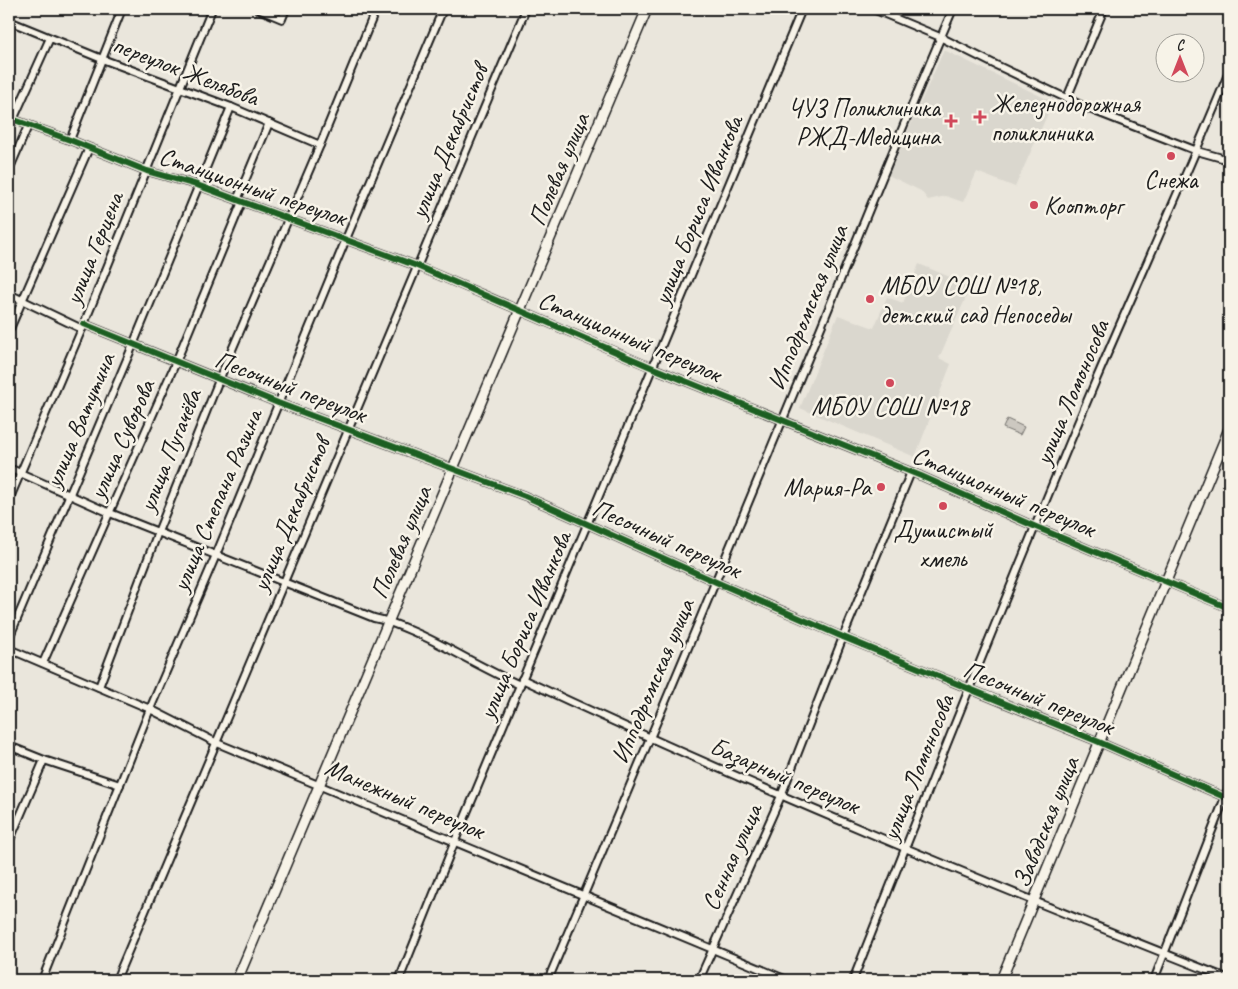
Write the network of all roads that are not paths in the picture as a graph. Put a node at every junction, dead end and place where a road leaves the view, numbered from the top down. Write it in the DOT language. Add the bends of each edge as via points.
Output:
graph roads {
  1 [pos="122,9"];
  2 [pos="212,9"];
  3 [pos="258,9"];
  4 [pos="286,9"];
  5 [pos="376,9"];
  6 [pos="443,9"];
  7 [pos="526,9"];
  8 [pos="647,9"];
  9 [pos="802,9"];
  10 [pos="872,9"];
  11 [pos="953,9"];
  12 [pos="1104,9"];
  13 [pos="9,21"];
  14 [pos="940,36"];
  15 [pos="50,38"];
  16 [pos="102,58"];
  17 [pos="1229,72"];
  18 [pos="180,87"];
  19 [pos="1067,98"];
  20 [pos="231,107"];
  21 [pos="11,119"];
  22 [pos="269,124"];
  23 [pos="28,126"];
  24 [pos="70,140"];
  25 [pos="320,145"];
  26 [pos="89,148"];
  27 [pos="1197,151"];
  28 [pos="1229,160"];
  29 [pos="9,170"];
  30 [pos="147,170"];
  31 [pos="197,185"];
  32 [pos="240,201"];
  33 [pos="288,218"];
  34 [pos="346,239"];
  35 [pos="417,266"];
  36 [pos="9,294"];
  37 [pos="22,299"];
  38 [pos="520,311"];
  39 [pos="83,327"];
  40 [pos="9,330"];
  41 [pos="133,345"];
  42 [pos="176,362"];
  43 [pos="653,368"];
  44 [pos="219,380"];
  45 [pos="278,403"];
  46 [pos="783,421"];
  47 [pos="347,429"];
  48 [pos="1229,429"];
  49 [pos="9,468"];
  50 [pos="453,469"];
  51 [pos="911,472"];
  52 [pos="20,474"];
  53 [pos="69,495"];
  54 [pos="9,500"];
  55 [pos="110,512"];
  56 [pos="587,525"];
  57 [pos="1036,527"];
  58 [pos="158,532"];
  59 [pos="216,555"];
  60 [pos="284,581"];
  61 [pos="716,582"];
  62 [pos="1165,582"];
  63 [pos="1229,608"];
  64 [pos="389,621"];
  65 [pos="843,637"];
  66 [pos="9,638"];
  67 [pos="9,649"];
  68 [pos="43,663"];
  69 [pos="521,682"];
  70 [pos="99,687"];
  71 [pos="970,690"];
  72 [pos="150,709"];
  73 [pos="649,739"];
  74 [pos="1099,742"];
  75 [pos="217,743"];
  76 [pos="9,746"];
  77 [pos="44,760"];
  78 [pos="320,784"];
  79 [pos="120,785"];
  80 [pos="1229,787"];
  81 [pos="781,796"];
  82 [pos="1228,797"];
  83 [pos="455,841"];
  84 [pos="9,842"];
  85 [pos="905,848"];
  86 [pos="584,895"];
  87 [pos="1034,901"];
  88 [pos="711,950"];
  89 [pos="1165,954"];
  90 [pos="1229,979"];
  91 [pos="42,980"];
  92 [pos="116,980"];
  93 [pos="237,980"];
  94 [pos="400,980"];
  95 [pos="548,980"];
  96 [pos="699,980"];
  97 [pos="787,980"];
  98 [pos="853,980"];
  99 [pos="1001,980"];
  100 [pos="1154,980"];
  1 -- 16 [label="street"];
  2 -- 18 [label="street, улица Герцена"];
  3 -- 4 [label="street" via="282,19"];
  5 -- 25 [label="street, улица Пугачёва"];
  6 -- 34 [label="street, улица Степана Разина"];
  7 -- 35 [label="street, улица Декабристов"];
  8 -- 38 [label="street, Полевая улица"];
  9 -- 43 [label="street, улица Бориса Иванкова"];
  10 -- 14 [label="street"];
  11 -- 14 [label="street, Ипподромская улица"];
  12 -- 19 [label="street"];
  13 -- 15 [label="street, переулок Желябова"];
  14 -- 19 [label="street"];
  14 -- 46 [label="street, Ипподромская улица"];
  15 -- 16 [label="street, переулок Желябова"];
  15 -- 21 [label="street"];
  16 -- 18 [label="street, переулок Желябова"];
  16 -- 24 [label="street"];
  17 -- 27 [label="street, улица Ломоносова"];
  18 -- 20 [label="street, переулок Желябова"];
  18 -- 30 [label="street, улица Герцена"];
  19 -- 27 [label="street"];
  20 -- 22 [label="street, переулок Желябова"];
  20 -- 31 [label="street, улица Ватутина"];
  21 -- 23 [label="street, Станционный переулок"];
  22 -- 25 [label="street, переулок Желябова"];
  22 -- 32 [label="street, улица Суворова"];
  23 -- 24 [label="street, Станционный переулок"];
  23 -- 29 [label="street"];
  24 -- 26 [label="street, Станционный переулок"];
  25 -- 33 [label="street, улица Пугачёва"];
  26 -- 30 [label="street, Станционный переулок"];
  26 -- 37 [label="street"];
  27 -- 28 [label="street"];
  27 -- 57 [label="street, улица Ломоносова" via="1096,380"];
  30 -- 31 [label="street, Станционный переулок"];
  30 -- 39 [label="street, улица Герцена"];
  31 -- 32 [label="street, Станционный переулок"];
  31 -- 41 [label="street, улица Ватутина"];
  32 -- 33 [label="street, Станционный переулок"];
  32 -- 42 [label="street, улица Суворова"];
  33 -- 34 [label="street, Станционный переулок"];
  33 -- 44 [label="street, улица Пугачёва"];
  34 -- 35 [label="street, Станционный переулок"];
  34 -- 45 [label="street, улица Степана Разина"];
  35 -- 38 [label="street, Станционный переулок"];
  35 -- 47 [label="street, улица Декабристов"];
  36 -- 37 [label="street, Песочный переулок"];
  37 -- 39 [label="street, Песочный переулок"];
  37 -- 40 [label="street"];
  38 -- 43 [label="street, Станционный переулок"];
  38 -- 50 [label="street, Полевая улица"];
  39 -- 41 [label="street, Песочный переулок"];
  39 -- 52 [label="street, улица Герцена"];
  41 -- 42 [label="street, Песочный переулок"];
  41 -- 53 [label="street, улица Ватутина"];
  42 -- 44 [label="street, Песочный переулок"];
  42 -- 55 [label="street, улица Суворова"];
  43 -- 46 [label="street, Станционный переулок"];
  43 -- 56 [label="street, улица Бориса Иванкова"];
  44 -- 45 [label="street, Песочный переулок"];
  44 -- 58 [label="street, улица Пугачёва"];
  45 -- 47 [label="street, Песочный переулок"];
  45 -- 59 [label="street, улица Степана Разина"];
  46 -- 51 [label="street, Станционный переулок"];
  46 -- 61 [label="street, Ипподромская улица"];
  47 -- 50 [label="street, Песочный переулок"];
  47 -- 60 [label="street, улица Декабристов"];
  48 -- 62 [label="street, Заводская улица"];
  49 -- 52 [label="street, Базарный переулок"];
  50 -- 56 [label="street, Песочный переулок" via="525,496"];
  50 -- 64 [label="street, Полевая улица"];
  51 -- 57 [label="street, Станционный переулок"];
  51 -- 65 [label="street, Сенная улица"];
  52 -- 53 [label="street, Базарный переулок"];
  52 -- 54 [label="street, улица Герцена"];
  53 -- 55 [label="street, Базарный переулок"];
  53 -- 66 [label="street, улица Ватутина"];
  55 -- 58 [label="street, Базарный переулок"];
  55 -- 68 [label="street, улица Суворова"];
  56 -- 61 [label="street, Песочный переулок"];
  56 -- 69 [label="street, улица Бориса Иванкова"];
  57 -- 62 [label="street, Станционный переулок"];
  57 -- 71 [label="street, улица Ломоносова"];
  58 -- 59 [label="street, Базарный переулок"];
  58 -- 70 [label="street, улица Пугачёва"];
  59 -- 60 [label="street, Базарный переулок"];
  59 -- 72 [label="street, улица Степана Разина"];
  60 -- 64 [label="street, Базарный переулок" via="374,618"];
  60 -- 75 [label="street, улица Декабристов"];
  61 -- 65 [label="street, Песочный переулок"];
  61 -- 73 [label="street, Ипподромская улица"];
  62 -- 63 [label="street, Станционный переулок"];
  62 -- 74 [label="street, Заводская улица"];
  64 -- 69 [label="street, Базарный переулок" via="449,648 495,674"];
  64 -- 78 [label="street, Полевая улица"];
  65 -- 71 [label="street, Песочный переулок"];
  65 -- 81 [label="street, Сенная улица"];
  67 -- 68 [label="street, Манежный переулок"];
  68 -- 70 [label="street, Манежный переулок"];
  69 -- 73 [label="street, Базарный переулок"];
  69 -- 83 [label="street, улица Бориса Иванкова"];
  70 -- 72 [label="street, Манежный переулок"];
  71 -- 74 [label="street, Песочный переулок"];
  71 -- 85 [label="street, улица Ломоносова"];
  72 -- 75 [label="street, Манежный переулок"];
  72 -- 79 [label="street, улица Степана Разина"];
  73 -- 81 [label="street, Базарный переулок"];
  73 -- 86 [label="street, Ипподромская улица"];
  74 -- 82 [label="street, Песочный переулок"];
  74 -- 87 [label="street, Заводская улица"];
  75 -- 78 [label="street, Манежный переулок"];
  75 -- 92 [label="street, улица Декабристов"];
  76 -- 77 [label="street"];
  77 -- 79 [label="street"];
  77 -- 84 [label="street"];
  78 -- 83 [label="street, Манежный переулок"];
  78 -- 93 [label="street, Полевая улица"];
  79 -- 91 [label="street, улица Степана Разина"];
  80 -- 82 [label="street"];
  81 -- 85 [label="street, Базарный переулок"];
  81 -- 88 [label="street, Сенная улица"];
  82 -- 89 [label="street"];
  83 -- 86 [label="street, Манежный переулок"];
  83 -- 94 [label="street, улица Бориса Иванкова"];
  85 -- 87 [label="street, Базарный переулок"];
  85 -- 98 [label="street, улица Ломоносова"];
  86 -- 88 [label="street, Манежный переулок"];
  86 -- 95 [label="street, Ипподромская улица"];
  87 -- 89 [label="street, Базарный переулок"];
  87 -- 99 [label="street, Заводская улица"];
  88 -- 96 [label="street, Сенная улица"];
  88 -- 97 [label="street, Манежный переулок"];
  89 -- 90 [label="street, Базарный переулок"];
  89 -- 100 [label="street"];
}
